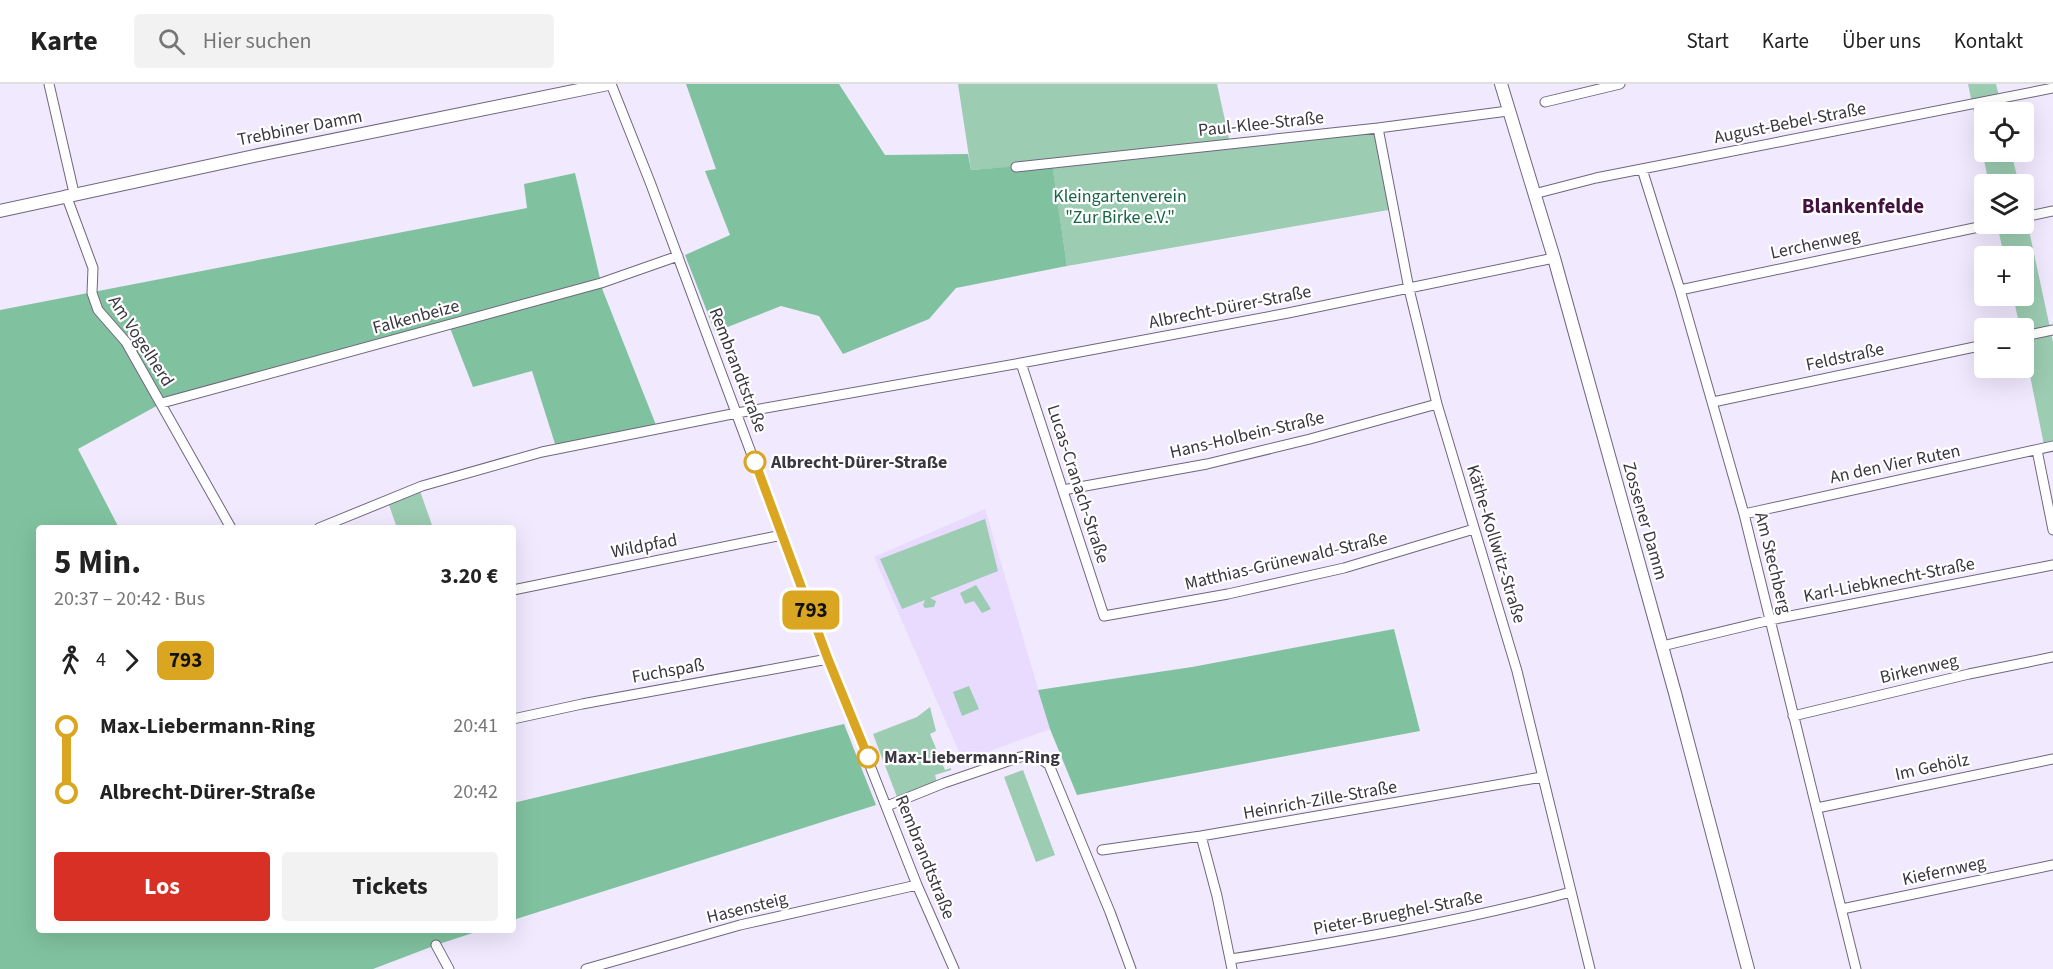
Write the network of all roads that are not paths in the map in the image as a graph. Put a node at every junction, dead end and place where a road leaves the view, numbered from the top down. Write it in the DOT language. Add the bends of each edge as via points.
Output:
graph roads {
  1 [pos="49,84"];
  2 [pos="609,84"];
  3 [pos="1501,84"];
  4 [pos="1620,84"];
  5 [pos="2053,88"];
  6 [pos="1545,102"];
  7 [pos="1508,111"];
  8 [pos="1378,128"];
  9 [pos="1016,167"];
  10 [pos="1642,169"];
  11 [pos="70,194"];
  12 [pos="1534,194"];
  13 [pos="0,211"];
  14 [pos="2053,211"];
  15 [pos="2034,215"];
  16 [pos="1974,228"];
  17 [pos="678,256"];
  18 [pos="1554,258"];
  19 [pos="1409,289"];
  20 [pos="1680,290"];
  21 [pos="2053,330"];
  22 [pos="2034,334"];
  23 [pos="1974,347"];
  24 [pos="1021,363"];
  25 [pos="1713,402"];
  26 [pos="162,403"];
  27 [pos="1437,404"];
  28 [pos="737,412"];
  29 [pos="2053,446"];
  30 [pos="2037,450"];
  31 [pos="1063,490"];
  32 [pos="1744,514"];
  33 [pos="229,525"];
  34 [pos="326,525"];
  35 [pos="1474,529"];
  36 [pos="2053,530"];
  37 [pos="782,535"];
  38 [pos="2053,565"];
  39 [pos="516,589"];
  40 [pos="1104,616"];
  41 [pos="1770,620"];
  42 [pos="1662,646"];
  43 [pos="2053,657"];
  44 [pos="828,659"];
  45 [pos="1792,716"];
  46 [pos="516,718"];
  47 [pos="2053,759"];
  48 [pos="1542,777"];
  49 [pos="887,806"];
  50 [pos="1817,808"];
  51 [pos="1201,836"];
  52 [pos="1102,850"];
  53 [pos="2053,866"];
  54 [pos="917,885"];
  55 [pos="1571,892"];
  56 [pos="1842,909"];
  57 [pos="436,945"];
  58 [pos="1231,964"];
  59 [pos="449,969"];
  60 [pos="586,969"];
  61 [pos="954,969"];
  62 [pos="1131,969"];
  63 [pos="1590,969"];
  64 [pos="1748,969"];
  65 [pos="1856,969"];
  1 -- 11 [label="street, Am Vogelherd"];
  2 -- 11 [label="main road, Trebbiner Damm"];
  2 -- 17 [label="street, Rembrandtstraße"];
  3 -- 7 [label="main road, Zossener Damm"];
  4 -- 6 [label="street"];
  5 -- 10 [label="street, August-Bebel-Straße"];
  7 -- 8 [label="street, Paul-Klee-Straße"];
  7 -- 12 [label="main road, Zossener Damm"];
  8 -- 9 [label="street, Paul-Klee-Straße"];
  8 -- 19 [label="street, Käthe-Kollwitz-Straße"];
  10 -- 12 [label="street, August-Bebel-Straße"];
  10 -- 20 [label="street, Am Stechberg"];
  11 -- 13 [label="main road, Trebbiner Damm"];
  11 -- 26 [label="street, Am Vogelherd" via="93,268 92,293 98,310 126,342"];
  12 -- 18 [label="main road, Zossener Damm"];
  14 -- 15 [label="street"];
  16 -- 20 [label="street, Lerchenweg"];
  17 -- 26 [label="street, Falkenbeize" via="601,283"];
  17 -- 28 [label="street, Rembrandtstraße"];
  18 -- 19 [label="street, Albrecht-Dürer-Straße"];
  18 -- 42 [label="main road, Zossener Damm"];
  19 -- 24 [label="street, Albrecht-Dürer-Straße"];
  19 -- 27 [label="street, Käthe-Kollwitz-Straße"];
  20 -- 25 [label="street, Am Stechberg"];
  21 -- 22 [label="street"];
  23 -- 25 [label="street, Feldstraße"];
  24 -- 28 [label="street, Albrecht-Dürer-Straße"];
  24 -- 31 [label="street, Lucas-Cranach-Straße"];
  25 -- 32 [label="street, Am Stechberg"];
  26 -- 33 [label="street, Am Vogelherd"];
  27 -- 31 [label="street, Hans-Holbein-Straße" via="1207,464"];
  27 -- 35 [label="street, Käthe-Kollwitz-Straße"];
  28 -- 34 [label="street, Albrecht-Dürer-Straße" via="500,463 422,486"];
  28 -- 37 [label="street, Rembrandtstraße"];
  29 -- 30 [label="street, An den Vier Ruten"];
  30 -- 32 [label="street, An den Vier Ruten"];
  30 -- 36 [label="street"];
  31 -- 40 [label="street, Lucas-Cranach-Straße"];
  32 -- 41 [label="street, Am Stechberg"];
  35 -- 40 [label="street, Matthias-Grünewald-Straße" via="1344,568"];
  35 -- 48 [label="street, Käthe-Kollwitz-Straße" via="1517,671"];
  37 -- 39 [label="street, Wildpfad"];
  37 -- 44 [label="street, Rembrandtstraße"];
  38 -- 41 [label="street, Karl-Liebknecht-Straße"];
  41 -- 42 [label="street, Karl-Liebknecht-Straße"];
  41 -- 45 [label="street, Am Stechberg"];
  42 -- 64 [label="main road, Zossener Damm"];
  43 -- 45 [label="street, Birkenweg"];
  44 -- 46 [label="street, Fuchspaß"];
  44 -- 49 [label="street, Rembrandtstraße"];
  45 -- 50 [label="street, Am Stechberg"];
  47 -- 50 [label="street, Im Gehölz"];
  48 -- 51 [label="street, Heinrich-Zille-Straße"];
  48 -- 55 [label="street, Käthe-Kollwitz-Straße"];
  49 -- 54 [label="street, Rembrandtstraße"];
  49 -- 62 [label="street" via="1020,757 1041,758 1049,765"];
  50 -- 56 [label="street, Am Stechberg"];
  51 -- 52 [label="street, Heinrich-Zille-Straße"];
  51 -- 58 [label="street"];
  53 -- 56 [label="street, Kiefernweg"];
  54 -- 60 [label="street, Hasensteig" via="740,925"];
  54 -- 61 [label="street, Rembrandtstraße"];
  55 -- 58 [label="street, Pieter-Brueghel-Straße" via="1504,910"];
  55 -- 63 [label="street, Käthe-Kollwitz-Straße"];
  56 -- 65 [label="street, Am Stechberg"];
  57 -- 59 [label="street"];
}
